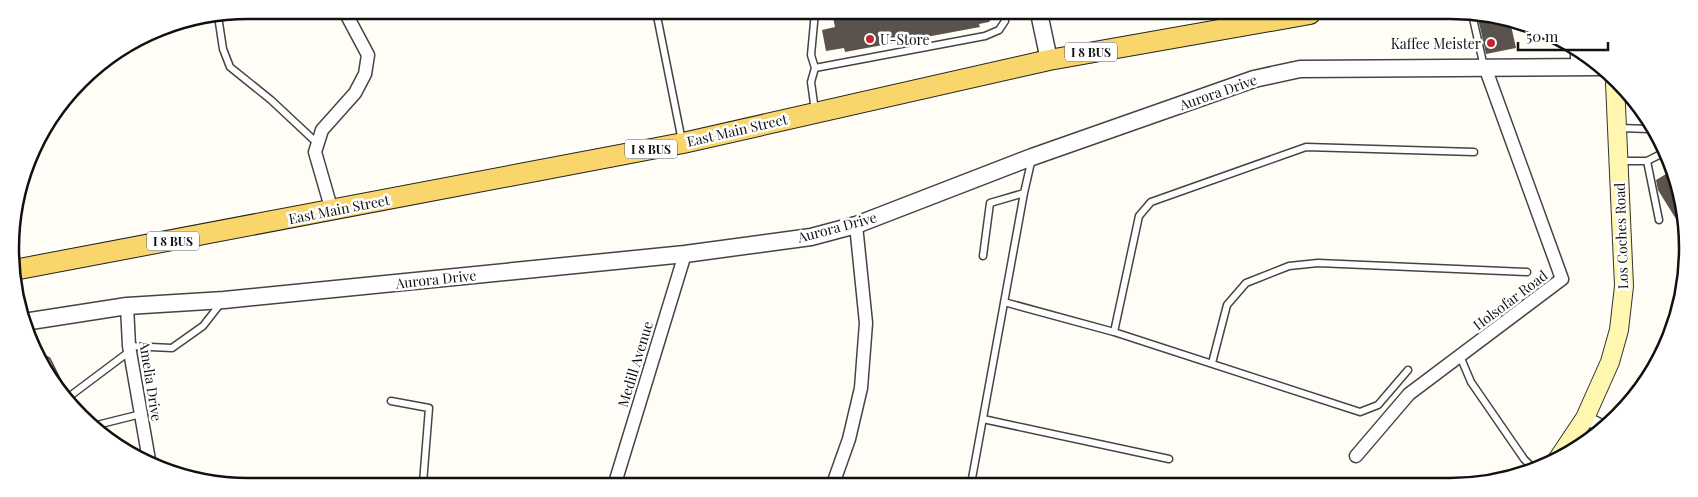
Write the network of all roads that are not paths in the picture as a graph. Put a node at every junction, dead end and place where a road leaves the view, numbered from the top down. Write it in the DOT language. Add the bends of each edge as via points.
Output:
graph roads {
  1 [pos="349,19"];
  2 [pos="657,19"];
  3 [pos="814,19"];
  4 [pos="1006,19"];
  5 [pos="1040,19"];
  6 [pos="1282,19"];
  7 [pos="1473,20"];
  8 [pos="219,21"];
  9 [pos="1574,55"];
  10 [pos="1049,60"];
  11 [pos="1484,67"];
  12 [pos="1574,67"];
  13 [pos="1590,67"];
  14 [pos="815,68"];
  15 [pos="1615,89"];
  16 [pos="815,113"];
  17 [pos="1616,128"];
  18 [pos="1645,128"];
  19 [pos="683,143"];
  20 [pos="318,144"];
  21 [pos="1474,152"];
  22 [pos="1659,155"];
  23 [pos="1032,157"];
  24 [pos="1618,161"];
  25 [pos="1647,161"];
  26 [pos="1024,193"];
  27 [pos="332,211"];
  28 [pos="1659,220"];
  29 [pos="856,225"];
  30 [pos="685,254"];
  31 [pos="983,256"];
  32 [pos="20,269"];
  33 [pos="1528,272"];
  34 [pos="224,300"];
  35 [pos="1004,302"];
  36 [pos="127,306"];
  37 [pos="31,321"];
  38 [pos="1114,332"];
  39 [pos="130,348"];
  40 [pos="1460,356"];
  41 [pos="1212,363"];
  42 [pos="1408,370"];
  43 [pos="72,395"];
  44 [pos="391,401"];
  45 [pos="141,414"];
  46 [pos="1585,418"];
  47 [pos="983,419"];
  48 [pos="101,424"];
  49 [pos="1597,424"];
  50 [pos="1566,446"];
  51 [pos="147,455"];
  52 [pos="1356,456"];
  53 [pos="1168,459"];
  54 [pos="1529,464"];
  55 [pos="423,478"];
  56 [pos="617,478"];
  57 [pos="835,478"];
  58 [pos="972,478"];
  1 -- 20 [label="street" via="368,55 365,74 355,93 322,130"];
  2 -- 19 [label="lane"];
  3 -- 14 [label="lane" via="811,55"];
  4 -- 14 [label="lane" via="999,30 985,36"];
  5 -- 10 [label="street"];
  6 -- 10 [label="main road, East Main Street / I 8 BUS"];
  7 -- 11 [label="lane"];
  8 -- 20 [label="lane" via="230,66"];
  9 -- 12 [label="lane"];
  10 -- 16 [label="main road, East Main Street / I 8 BUS"];
  11 -- 12 [label="street, Aurora Drive"];
  11 -- 23 [label="street, Aurora Drive" via="1300,69 1254,79"];
  11 -- 40 [label="street, Holsofar Road" via="1562,280"];
  12 -- 13 [label="street, Aurora Drive"];
  14 -- 16 [label="lane" via="811,82"];
  15 -- 17 [label="main road, Los Coches Road"];
  16 -- 19 [label="main road, East Main Street / I 8 BUS"];
  17 -- 18 [label="lane"];
  17 -- 24 [label="main road, Los Coches Road"];
  19 -- 27 [label="main road, East Main Street / I 8 BUS"];
  20 -- 27 [label="street" via="315,152"];
  21 -- 38 [label="lane" via="1306,147 1151,202 1138,216"];
  22 -- 25 [label="lane"];
  23 -- 26 [label="lane"];
  23 -- 29 [label="street, Aurora Drive"];
  24 -- 25 [label="lane"];
  24 -- 46 [label="main road, Los Coches Road" via="1624,286 1619,330 1610,362"];
  25 -- 28 [label="lane"];
  26 -- 31 [label="lane" via="990,203"];
  26 -- 35 [label="lane"];
  27 -- 32 [label="main road, East Main Street / I 8 BUS"];
  29 -- 30 [label="street, Aurora Drive" via="810,237"];
  29 -- 57 [label="street" via="866,323 862,388"];
  30 -- 34 [label="street, Aurora Drive"];
  30 -- 56 [label="street, Medill Avenue"];
  33 -- 41 [label="lane" via="1318,263 1290,266 1246,283 1227,305"];
  34 -- 36 [label="street, Aurora Drive"];
  34 -- 39 [label="lane" via="203,326 172,348"];
  35 -- 38 [label="lane"];
  35 -- 47 [label="lane"];
  36 -- 37 [label="street, Aurora Drive"];
  36 -- 39 [label="street, Amelia Drive"];
  38 -- 41 [label="lane"];
  39 -- 43 [label="lane"];
  39 -- 45 [label="street, Amelia Drive"];
  40 -- 52 [label="street, Holsofar Road" via="1409,394"];
  40 -- 54 [label="lane" via="1471,382"];
  41 -- 42 [label="lane" via="1360,412 1378,405"];
  44 -- 55 [label="lane" via="430,408"];
  45 -- 48 [label="lane"];
  45 -- 51 [label="street, Amelia Drive"];
  46 -- 49 [label="street"];
  46 -- 50 [label="main road, Los Coches Road"];
  47 -- 53 [label="lane"];
  47 -- 58 [label="lane"];
}
